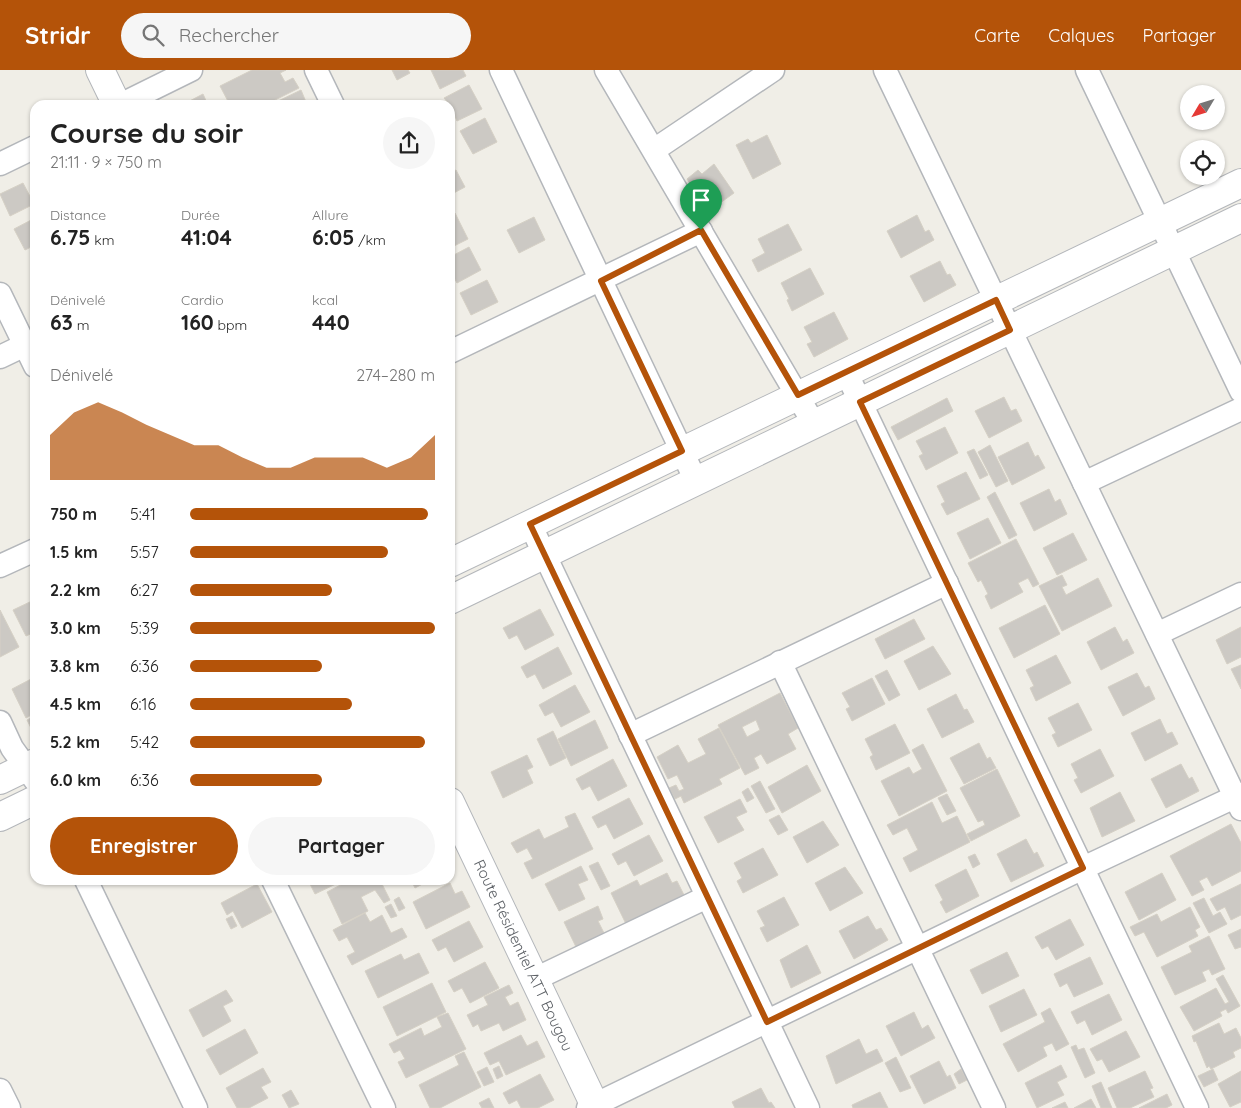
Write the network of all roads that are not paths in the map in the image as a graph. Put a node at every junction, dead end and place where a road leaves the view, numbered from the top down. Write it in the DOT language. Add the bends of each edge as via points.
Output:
graph roads {
  1 [pos="100,70"];
  2 [pos="191,70"];
  3 [pos="316,70"];
  4 [pos="501,70"];
  5 [pos="606,70"];
  6 [pos="773,70"];
  7 [pos="885,70"];
  8 [pos="1087,70"];
  9 [pos="116,100"];
  10 [pos="129,100"];
  11 [pos="331,100"];
  12 [pos="30,149"];
  13 [pos="654,150"];
  14 [pos="0,164"];
  15 [pos="1241,183"];
  16 [pos="1241,218"];
  17 [pos="1160,222"];
  18 [pos="701,230"];
  19 [pos="1173,251"];
  20 [pos="601,281"];
  21 [pos="0,294"];
  22 [pos="996,300"];
  23 [pos="1010,330"];
  24 [pos="25,345"];
  25 [pos="455,349"];
  26 [pos="30,356"];
  27 [pos="0,357"];
  28 [pos="846,372"];
  29 [pos="1241,392"];
  30 [pos="798,395"];
  31 [pos="860,402"];
  32 [pos="1241,410"];
  33 [pos="814,424"];
  34 [pos="682,451"];
  35 [pos="696,481"];
  36 [pos="1084,483"];
  37 [pos="530,524"];
  38 [pos="30,552"];
  39 [pos="544,554"];
  40 [pos="455,561"];
  41 [pos="0,566"];
  42 [pos="947,583"];
  43 [pos="1241,594"];
  44 [pos="455,598"];
  45 [pos="1157,634"];
  46 [pos="780,662"];
  47 [pos="0,722"];
  48 [pos="630,735"];
  49 [pos="30,768"];
  50 [pos="30,771"];
  51 [pos="0,780"];
  52 [pos="1239,800"];
  53 [pos="30,802"];
  54 [pos="455,812"];
  55 [pos="0,817"];
  56 [pos="1083,868"];
  57 [pos="88,885"];
  58 [pos="275,885"];
  59 [pos="707,897"];
  60 [pos="918,949"];
  61 [pos="535,979"];
  62 [pos="767,1022"];
  63 [pos="0,1090"];
  64 [pos="593,1107"];
  65 [pos="9,1108"];
  66 [pos="196,1108"];
  67 [pos="384,1108"];
  68 [pos="808,1108"];
  69 [pos="994,1108"];
  70 [pos="1197,1108"];
  1 -- 9 [label="street"];
  2 -- 10 [label="street"];
  3 -- 11 [label="street"];
  4 -- 20 [label="street"];
  5 -- 13 [label="street"];
  6 -- 13 [label="street"];
  7 -- 22 [label="street"];
  8 -- 17 [label="street"];
  12 -- 14 [label="street"];
  13 -- 18 [label="street"];
  15 -- 17 [label="street"];
  16 -- 19 [label="street"];
  17 -- 19 [label="street"];
  17 -- 22 [label="street"];
  18 -- 20 [label="street"];
  18 -- 30 [label="street"];
  19 -- 23 [label="street"];
  19 -- 29 [label="street"];
  20 -- 25 [label="street"];
  20 -- 34 [label="street"];
  21 -- 24 [label="street"];
  22 -- 23 [label="street"];
  22 -- 28 [label="street"];
  23 -- 31 [label="street"];
  23 -- 36 [label="street"];
  24 -- 26 [label="street"];
  24 -- 27 [label="street"];
  28 -- 30 [label="street"];
  28 -- 31 [label="street"];
  30 -- 33 [label="street"];
  30 -- 34 [label="street"];
  31 -- 33 [label="street"];
  31 -- 42 [label="street"];
  32 -- 36 [label="street"];
  33 -- 35 [label="street"];
  34 -- 35 [label="street"];
  34 -- 37 [label="street"];
  35 -- 39 [label="street"];
  36 -- 45 [label="street"];
  37 -- 39 [label="street"];
  37 -- 40 [label="street"];
  38 -- 41 [label="street"];
  39 -- 44 [label="street"];
  39 -- 48 [label="street"];
  42 -- 46 [label="street"];
  42 -- 56 [label="street"];
  43 -- 45 [label="street"];
  45 -- 52 [label="street"];
  46 -- 48 [label="street"];
  46 -- 60 [label="street"];
  47 -- 49 [label="street" via="12,748"];
  48 -- 59 [label="street"];
  50 -- 51 [label="street"];
  52 -- 56 [label="street"];
  53 -- 55 [label="street"];
  54 -- 61 [label="street, Route Résidentiel ATT Bougou"];
  56 -- 60 [label="street"];
  56 -- 70 [label="street"];
  57 -- 66 [label="street"];
  58 -- 67 [label="street"];
  59 -- 61 [label="street"];
  59 -- 62 [label="street"];
  60 -- 62 [label="street"];
  60 -- 69 [label="street"];
  61 -- 64 [label="street, Route Résidentiel ATT Bougou"];
  62 -- 64 [label="street"];
  62 -- 68 [label="street"];
  63 -- 65 [label="street"];
}
